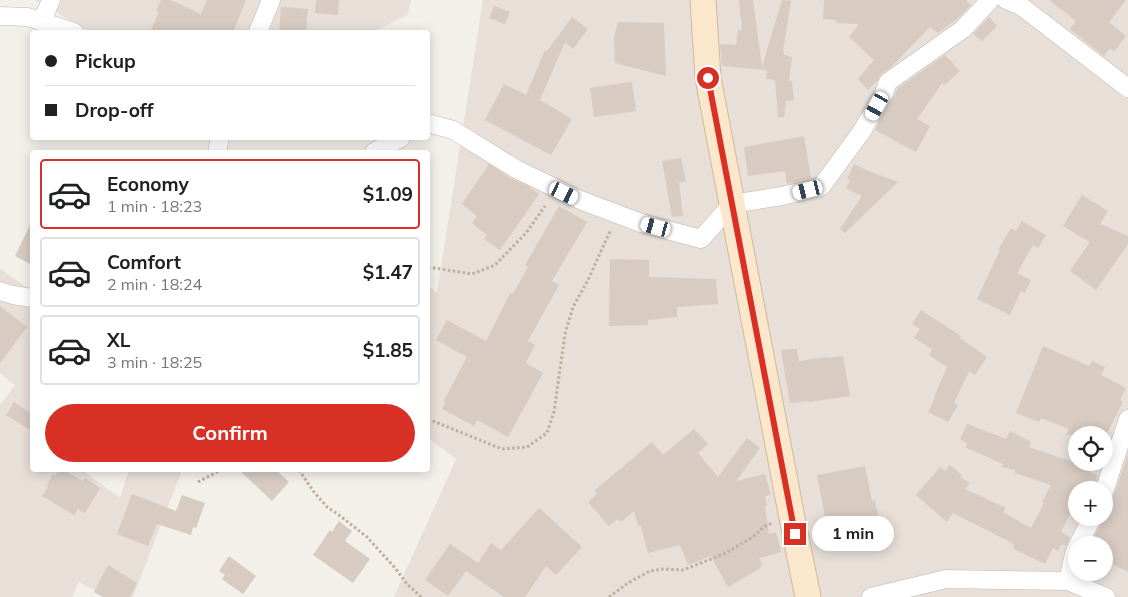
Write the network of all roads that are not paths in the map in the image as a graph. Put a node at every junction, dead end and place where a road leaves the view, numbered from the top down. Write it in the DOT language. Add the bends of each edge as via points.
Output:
graph roads {
  1 [pos="51,0"];
  2 [pos="271,0"];
  3 [pos="703,0"];
  4 [pos="990,0"];
  5 [pos="1020,2"];
  6 [pos="0,16"];
  7 [pos="42,21"];
  8 [pos="68,30"];
  9 [pos="259,30"];
  10 [pos="1128,88"];
  11 [pos="430,124"];
  12 [pos="397,140"];
  13 [pos="378,150"];
  14 [pos="732,204"];
  15 [pos="738,234"];
  16 [pos="701,239"];
  17 [pos="0,291"];
  18 [pos="30,298"];
  19 [pos="1128,419"];
  20 [pos="1108,481"];
  21 [pos="1068,581"];
  22 [pos="808,597"];
  23 [pos="871,597"];
  24 [pos="1106,597"];
  1 -- 7 [label="street"];
  2 -- 9 [label="street"];
  3 -- 14 [label="main road" via="708,78"];
  4 -- 14 [label="street" via="963,29 888,82 862,131 821,186"];
  5 -- 10 [label="street"];
  6 -- 7 [label="street"];
  7 -- 8 [label="street"];
  11 -- 16 [label="street" via="453,130 516,170 580,200 641,223"];
  12 -- 13 [label="street"];
  14 -- 15 [label="main road"];
  14 -- 16 [label="street"];
  15 -- 16 [label="street"];
  15 -- 22 [label="main road"];
  17 -- 18 [label="street"];
  19 -- 20 [label="street"];
  21 -- 23 [label="street" via="946,579"];
  21 -- 24 [label="street"];
}
